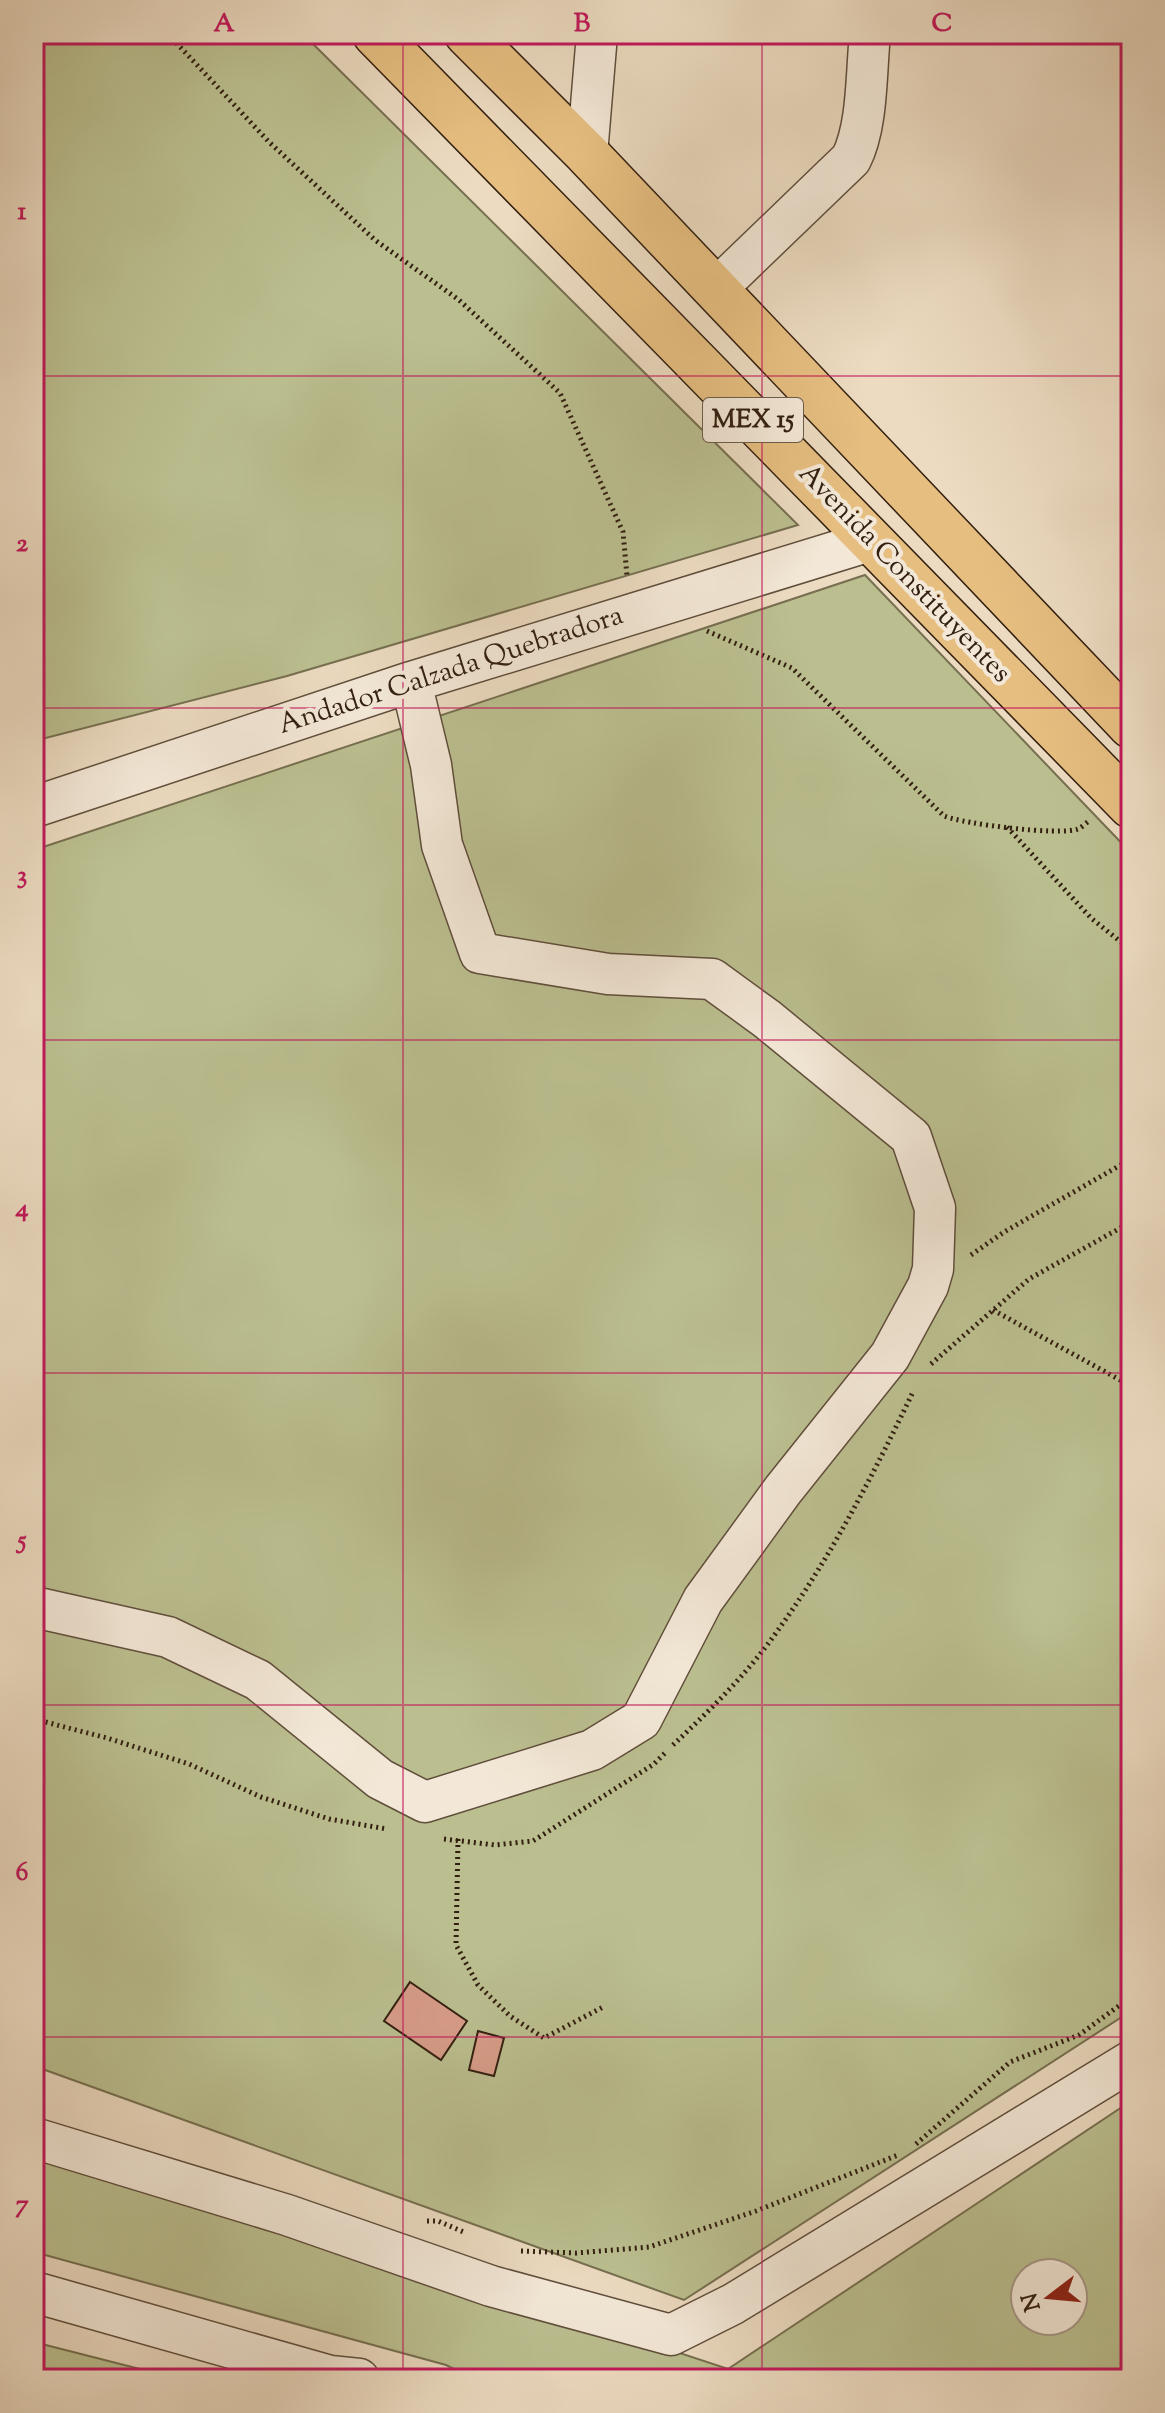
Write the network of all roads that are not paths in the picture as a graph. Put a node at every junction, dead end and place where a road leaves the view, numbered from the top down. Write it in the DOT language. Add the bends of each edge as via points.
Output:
graph roads {
  1 [pos="375,34"];
  2 [pos="467,34"];
  3 [pos="597,34"];
  4 [pos="870,34"];
  5 [pos="587,154"];
  6 [pos="715,290"];
  7 [pos="891,475"];
  8 [pos="858,528"];
  9 [pos="411,682"];
  10 [pos="1131,726"];
  11 [pos="34,807"];
  12 [pos="1113,811"];
  13 [pos="34,1607"];
  14 [pos="1131,2061"];
  15 [pos="34,2138"];
  16 [pos="34,2292"];
  17 [pos="359,2379"];
  1 -- 8 [label="main road, Avenida Constituyentes / MEX 15"];
  2 -- 5 [label="main road, Avenida Constituyentes / MEX 15"];
  3 -- 5 [label="street"];
  4 -- 6 [label="street" via="862,120 851,159"];
  5 -- 6 [label="main road, Avenida Constituyentes / MEX 15"];
  6 -- 7 [label="main road, Avenida Constituyentes / MEX 15"];
  7 -- 8 [label="main road"];
  7 -- 10 [label="main road, Avenida Constituyentes / MEX 15"];
  8 -- 9 [label="street, Andador Calzada Quebradora" via="643,610"];
  8 -- 12 [label="main road, Avenida Constituyentes / MEX 15"];
  9 -- 11 [label="street, Andador Calzada Quebradora"];
  9 -- 13 [label="street" via="431,765 442,845 480,953 608,974 712,979 767,1019 911,1137 935,1208 928,1286 890,1356 703,1600 641,1720 592,1750 425,1802 380,1779 258,1680 168,1637"];
  14 -- 15 [label="street" via="733,2304 671,2335 491,2286 287,2215"];
  16 -- 17 [label="street" via="330,2376"];
}
